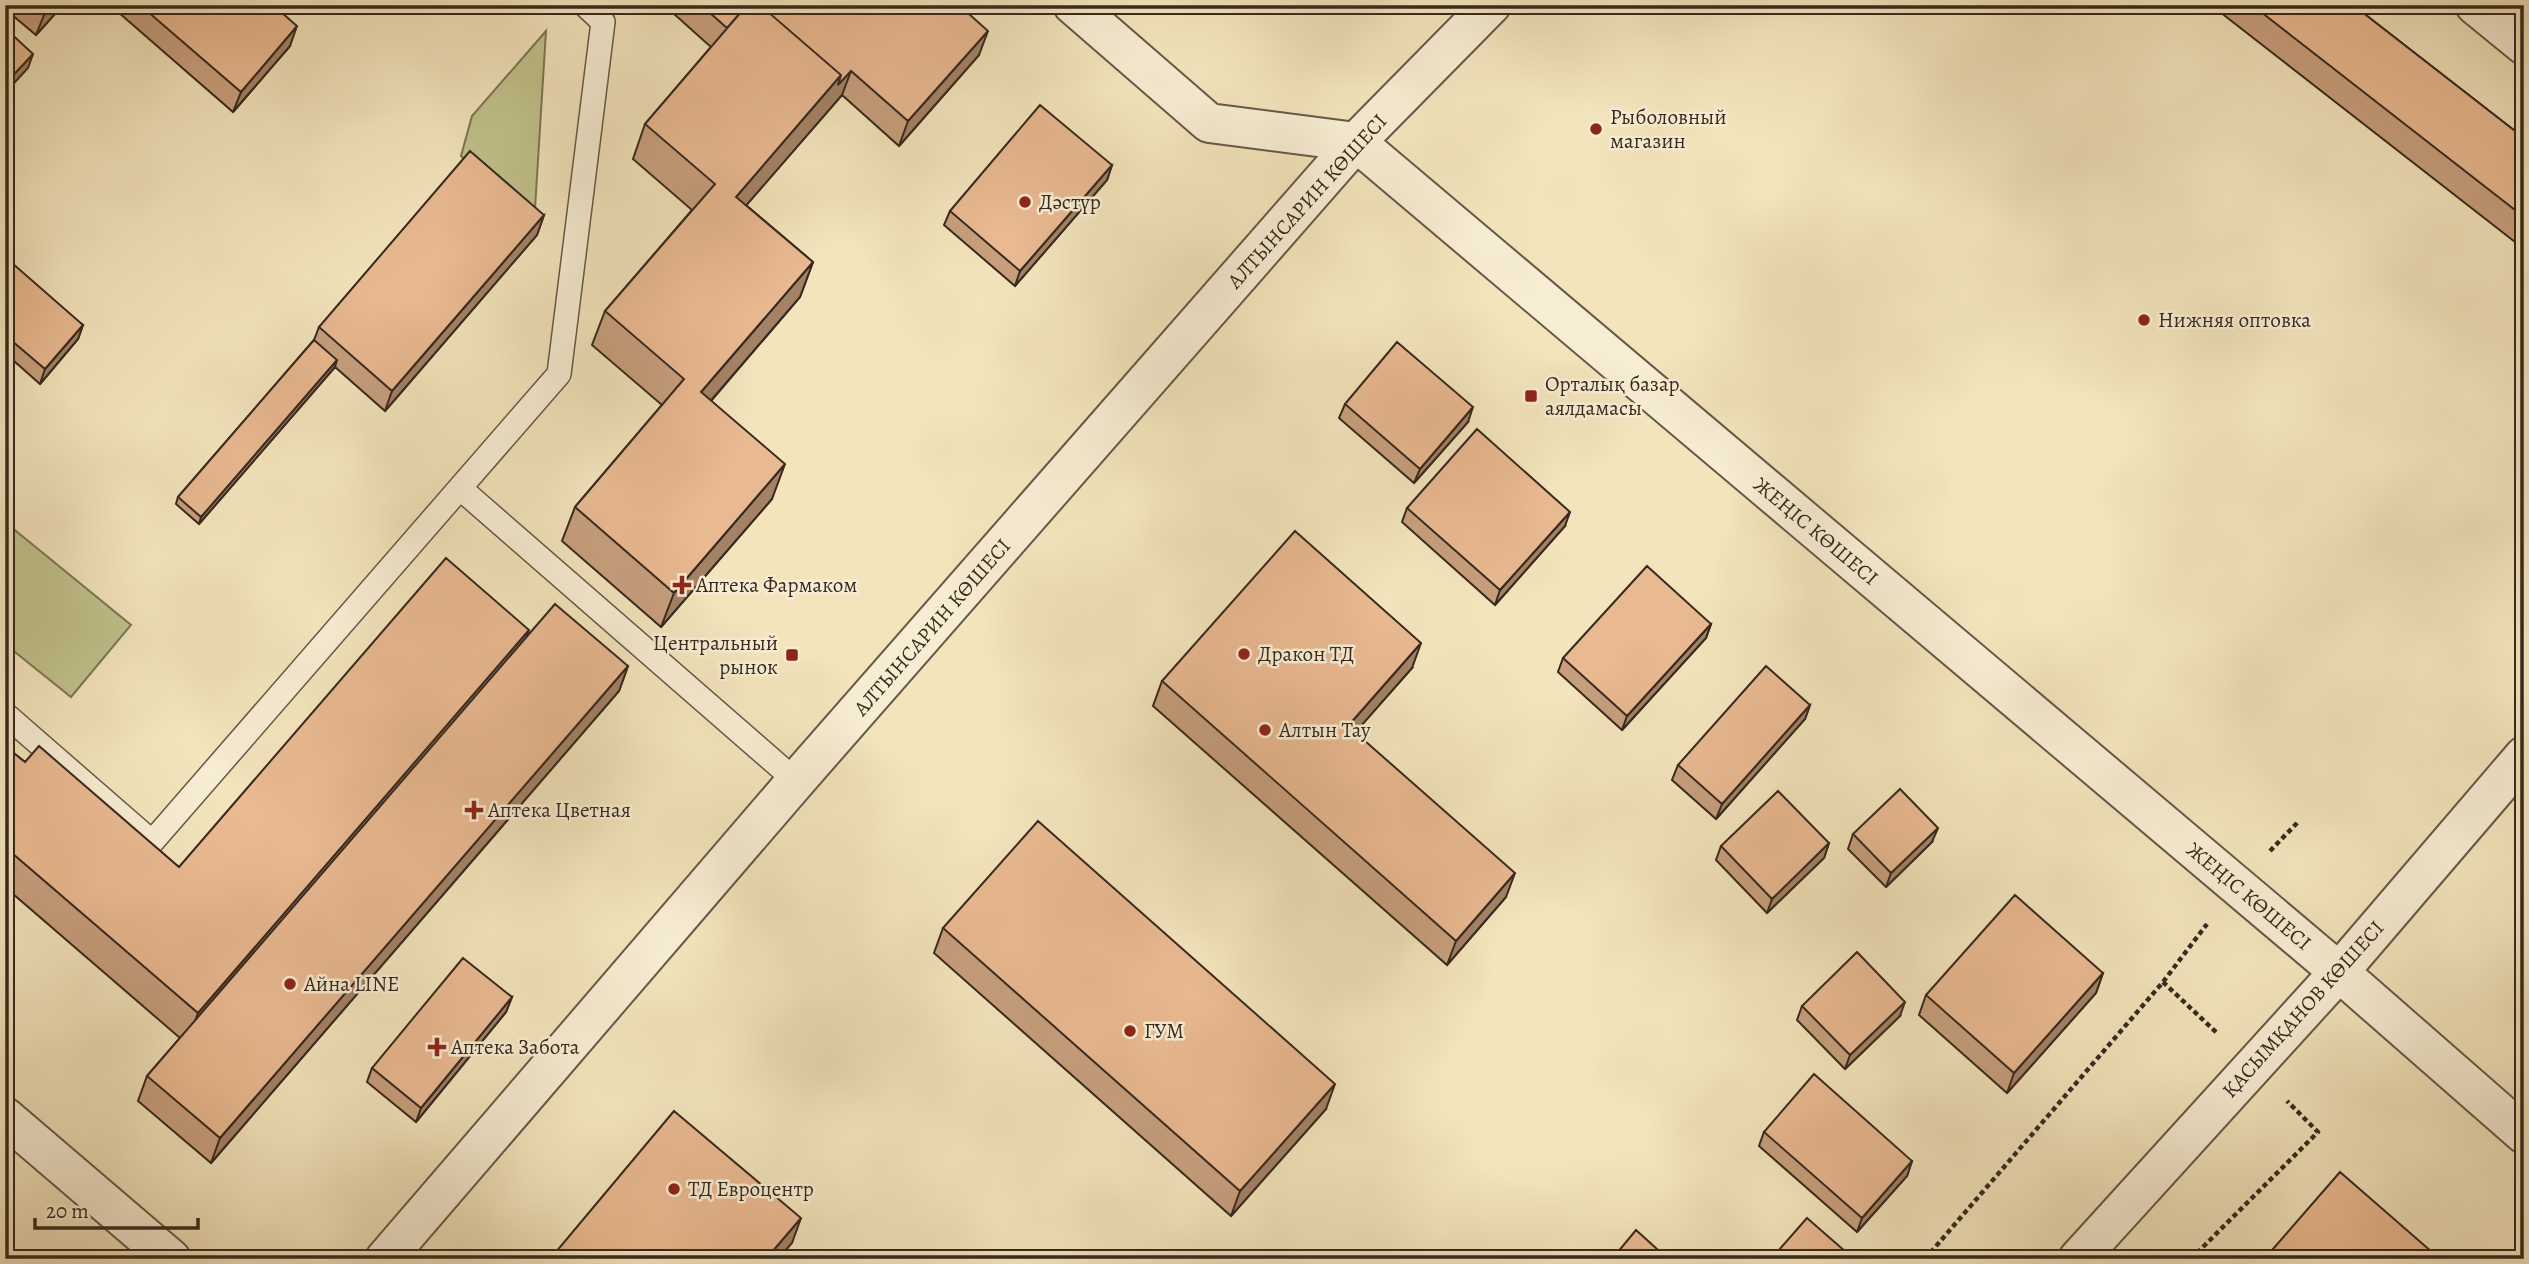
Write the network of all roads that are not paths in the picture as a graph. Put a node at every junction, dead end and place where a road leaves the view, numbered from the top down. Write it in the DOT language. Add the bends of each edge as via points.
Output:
graph roads {
  1 [pos="585,5"];
  2 [pos="1073,5"];
  3 [pos="1490,5"];
  4 [pos="2475,5"];
  5 [pos="2524,45"];
  6 [pos="1356,142"];
  7 [pos="461,489"];
  8 [pos="5,714"];
  9 [pos="2524,756"];
  10 [pos="796,781"];
  11 [pos="2339,972"];
  12 [pos="5,1117"];
  13 [pos="2524,1134"];
  14 [pos="171,1259"];
  15 [pos="385,1259"];
  16 [pos="2078,1259"];
  1 -- 7 [label="lane" via="603,22 559,374"];
  2 -- 6 [label="street" via="1209,123"];
  3 -- 6 [label="street, АЛТЫНСАРИН КӨШЕСІ"];
  4 -- 5 [label="street"];
  6 -- 10 [label="street, АЛТЫНСАРИН КӨШЕСІ"];
  6 -- 11 [label="street, ЖЕҢІС КӨШЕСІ"];
  7 -- 8 [label="lane" via="152,842"];
  7 -- 10 [label="lane"];
  9 -- 11 [label="street, ҚАСЫМҚАНОВ КӨШЕСІ"];
  10 -- 15 [label="street, АЛТЫНСАРИН КӨШЕСІ"];
  11 -- 13 [label="street, ЖЕҢІС КӨШЕСІ"];
  11 -- 16 [label="street, ҚАСЫМҚАНОВ КӨШЕСІ"];
  12 -- 14 [label="street"];
}
